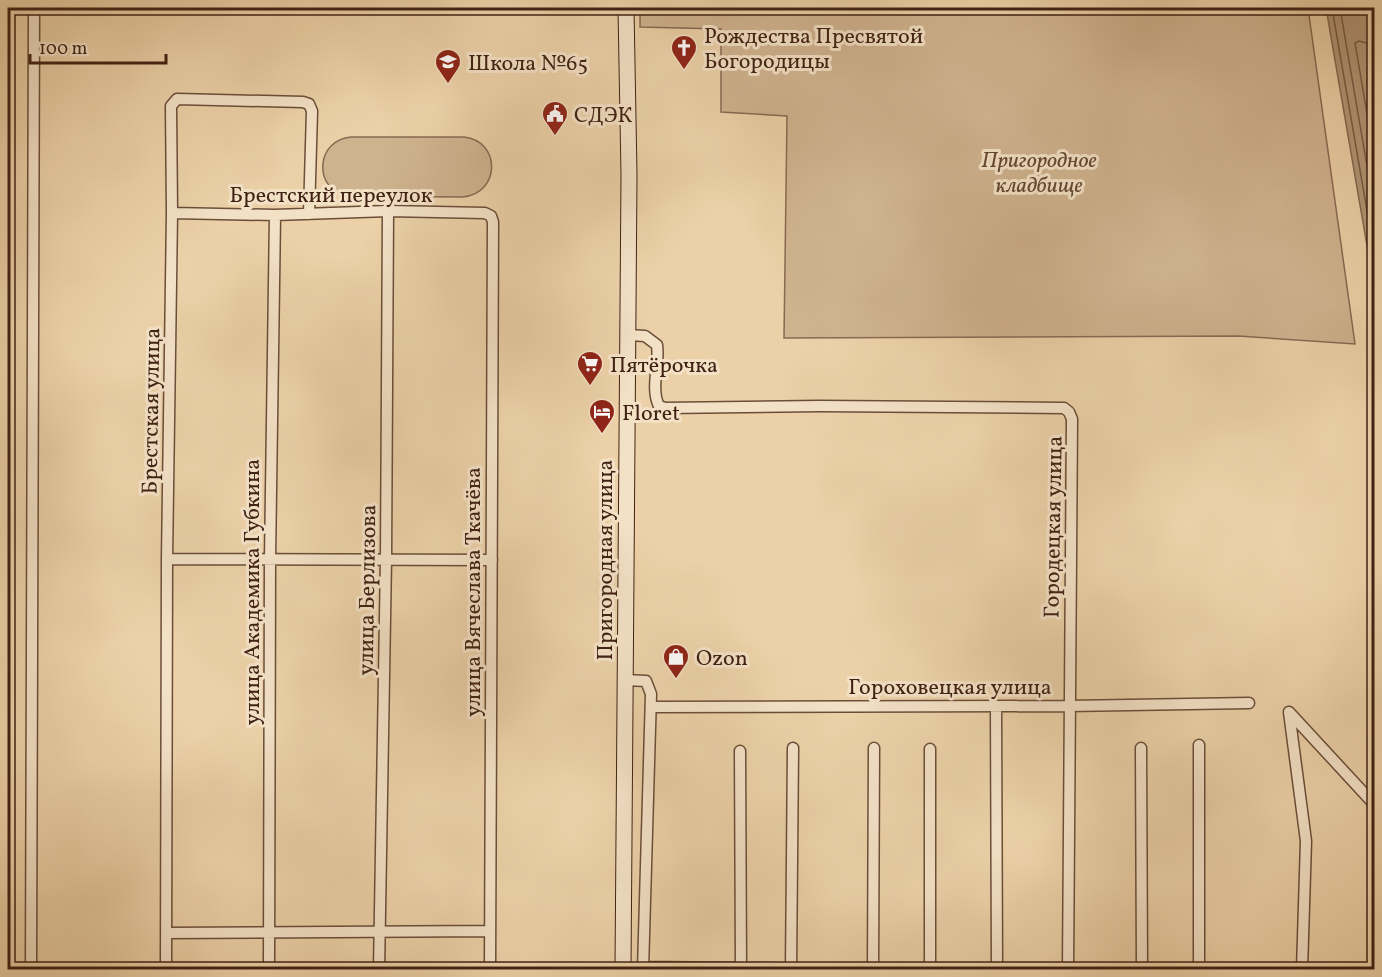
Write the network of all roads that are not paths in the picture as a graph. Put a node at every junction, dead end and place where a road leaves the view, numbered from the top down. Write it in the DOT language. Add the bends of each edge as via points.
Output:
graph roads {
  1 [pos="34,8"];
  2 [pos="626,8"];
  3 [pos="388,211"];
  4 [pos="172,213"];
  5 [pos="309,214"];
  6 [pos="275,215"];
  7 [pos="490,216"];
  8 [pos="628,335"];
  9 [pos="167,559"];
  10 [pos="386,559"];
  11 [pos="270,560"];
  12 [pos="492,560"];
  13 [pos="625,680"];
  14 [pos="1249,703"];
  15 [pos="996,706"];
  16 [pos="1069,706"];
  17 [pos="651,707"];
  18 [pos="1199,745"];
  19 [pos="793,748"];
  20 [pos="874,748"];
  21 [pos="1142,748"];
  22 [pos="930,749"];
  23 [pos="740,751"];
  24 [pos="1374,804"];
  25 [pos="623,918"];
  26 [pos="643,918"];
  27 [pos="490,930"];
  28 [pos="380,931"];
  29 [pos="269,932"];
  30 [pos="166,933"];
  31 [pos="643,968"];
  32 [pos="31,969"];
  33 [pos="166,969"];
  34 [pos="269,969"];
  35 [pos="379,969"];
  36 [pos="490,969"];
  37 [pos="623,969"];
  38 [pos="741,969"];
  39 [pos="791,969"];
  40 [pos="847,969"];
  41 [pos="873,969"];
  42 [pos="914,969"];
  43 [pos="930,969"];
  44 [pos="997,969"];
  45 [pos="1068,969"];
  46 [pos="1142,969"];
  47 [pos="1199,969"];
  48 [pos="1302,969"];
  1 -- 32 [label="street"];
  2 -- 8 [label="street, Пригородная улица"];
  3 -- 5 [label="street, Брестский переулок"];
  3 -- 7 [label="street, Брестский переулок"];
  3 -- 10 [label="street, улица Берлизова"];
  4 -- 5 [label="street, Брестская улица" via="171,106 177,99 309,104"];
  4 -- 6 [label="street, Брестский переулок"];
  4 -- 9 [label="street, Брестская улица"];
  5 -- 6 [label="street, Брестский переулок"];
  6 -- 11 [label="street, улица Академика Губкина"];
  7 -- 12 [label="street, улица Вячеслава Ткачёва"];
  8 -- 13 [label="street, Пригородная улица"];
  8 -- 16 [label="street, Городецкая улица" via="645,336 657,345 656,399 665,408 1064,408 1069,412"];
  9 -- 11 [label="street"];
  9 -- 30 [label="street, Брестская улица"];
  10 -- 11 [label="street"];
  10 -- 12 [label="street"];
  10 -- 28 [label="street, улица Берлизова"];
  11 -- 29 [label="street, улица Академика Губкина"];
  12 -- 27 [label="street, улица Вячеслава Ткачёва"];
  13 -- 17 [label="street" via="645,681"];
  13 -- 25 [label="street, Пригородная улица"];
  14 -- 16 [label="street, Гороховецкая улица"];
  15 -- 16 [label="street, Гороховецкая улица"];
  15 -- 17 [label="street, Гороховецкая улица"];
  15 -- 44 [label="street"];
  16 -- 45 [label="street, Городецкая улица"];
  17 -- 26 [label="street"];
  18 -- 47 [label="street"];
  19 -- 39 [label="street"];
  20 -- 41 [label="street"];
  21 -- 46 [label="street"];
  22 -- 43 [label="street"];
  23 -- 38 [label="street"];
  24 -- 48 [label="street" via="1288,712 1306,841"];
  25 -- 26 [label="street"];
  25 -- 37 [label="street, Пригородная улица"];
  26 -- 31 [label="street"];
  27 -- 28 [label="street"];
  27 -- 36 [label="street, улица Вячеслава Ткачёва"];
  28 -- 29 [label="street"];
  28 -- 35 [label="street, улица Берлизова"];
  29 -- 30 [label="street"];
  29 -- 34 [label="street, улица Академика Губкина"];
  30 -- 33 [label="street, Брестская улица"];
  31 -- 38 [label="street"];
  38 -- 39 [label="street"];
  39 -- 40 [label="street"];
  40 -- 41 [label="street"];
  41 -- 42 [label="street"];
}
